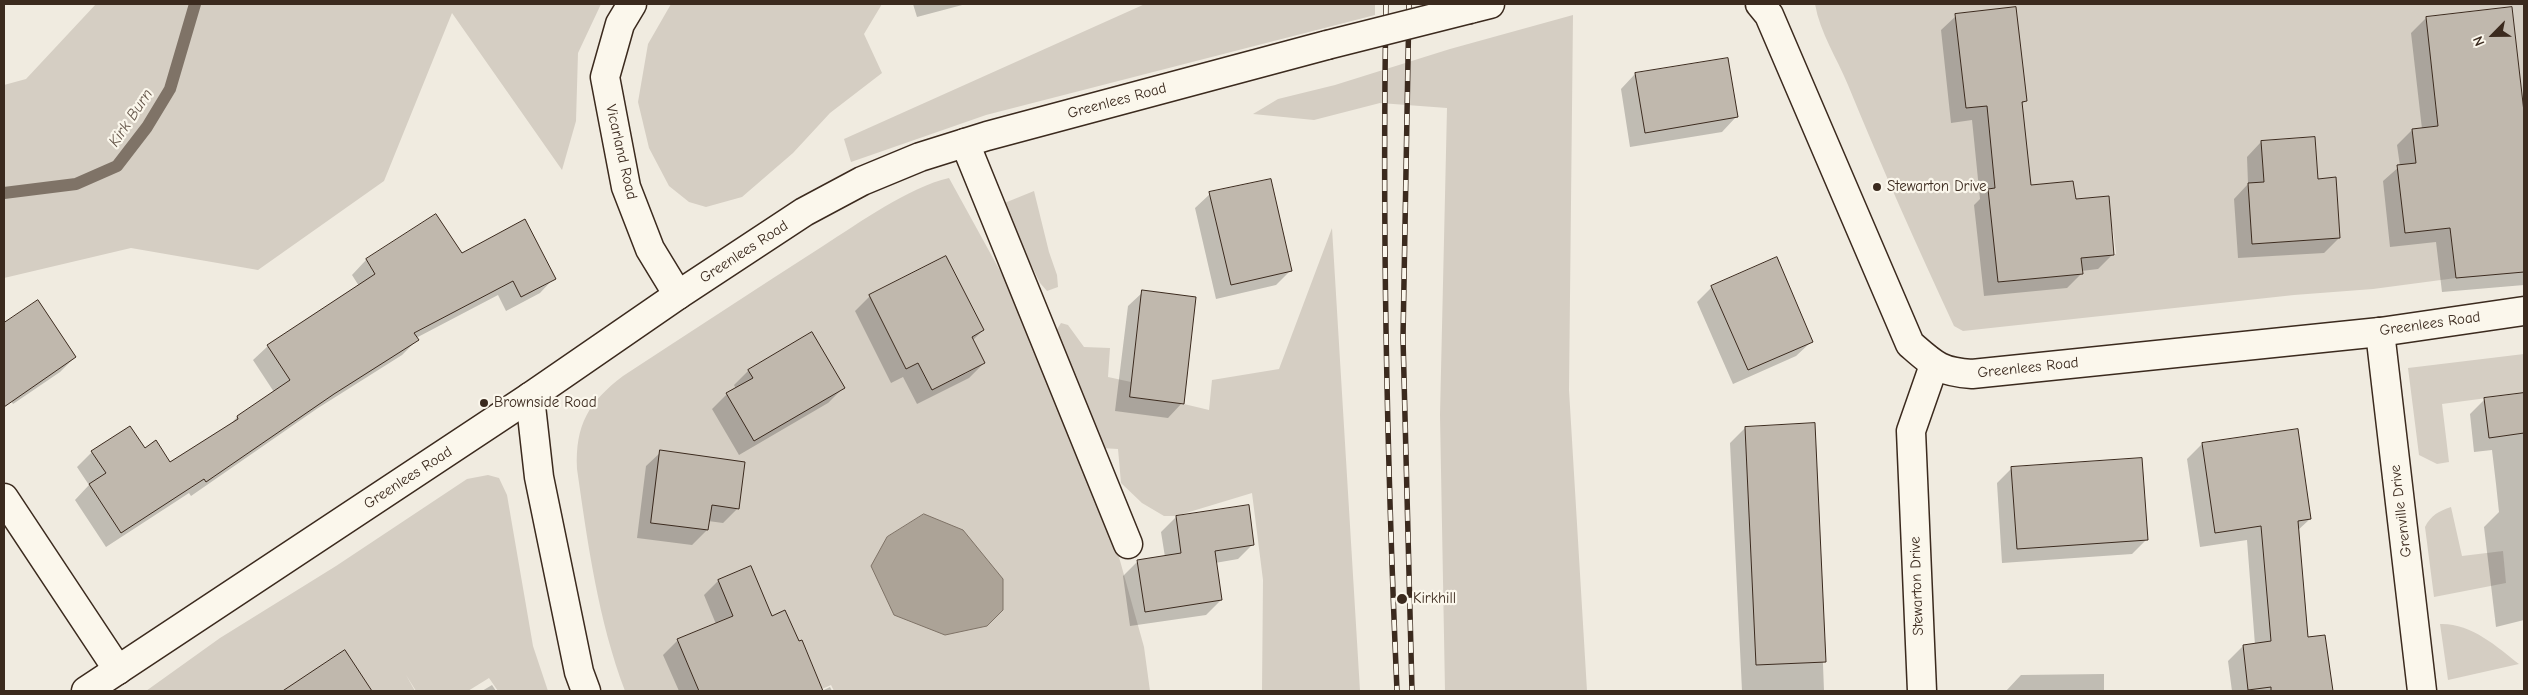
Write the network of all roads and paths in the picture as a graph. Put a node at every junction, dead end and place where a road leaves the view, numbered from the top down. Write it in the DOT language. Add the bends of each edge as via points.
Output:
graph roads {
  1 [pos="632,4"];
  2 [pos="1760,4"];
  3 [pos="1480,6"];
  4 [pos="965,143"];
  5 [pos="678,295"];
  6 [pos="2524,311"];
  7 [pos="2380,332"];
  8 [pos="1934,365"];
  9 [pos="530,398"];
  10 [pos="4,498"];
  11 [pos="1128,544"];
  12 [pos="118,670"];
  13 [pos="86,691"];
  14 [pos="586,691"];
  15 [pos="1922,691"];
  16 [pos="2422,691"];
  1 -- 5 [label="main road, Vicarland Road" via="620,24 605,77 626,187 650,249"];
  2 -- 8 [label="main road, Greenlees Road" via="1769,16 1910,344"];
  3 -- 4 [label="main road, Greenlees Road, bridge"];
  4 -- 5 [label="main road, Greenlees Road" via="862,181 804,212"];
  4 -- 11 [label="main road"];
  5 -- 9 [label="main road, Greenlees Road"];
  6 -- 7 [label="main road, Greenlees Road"];
  7 -- 8 [label="main road, Greenlees Road" via="1972,374 1950,372"];
  7 -- 16 [label="main road, Grenville Drive"];
  8 -- 15 [label="main road, Stewarton Drive" via="1911,431"];
  9 -- 12 [label="main road, Greenlees Road"];
  9 -- 14 [label="main road" via="539,477 579,672"];
  10 -- 12 [label="main road"];
  12 -- 13 [label="main road, Greenlees Road"];
}
